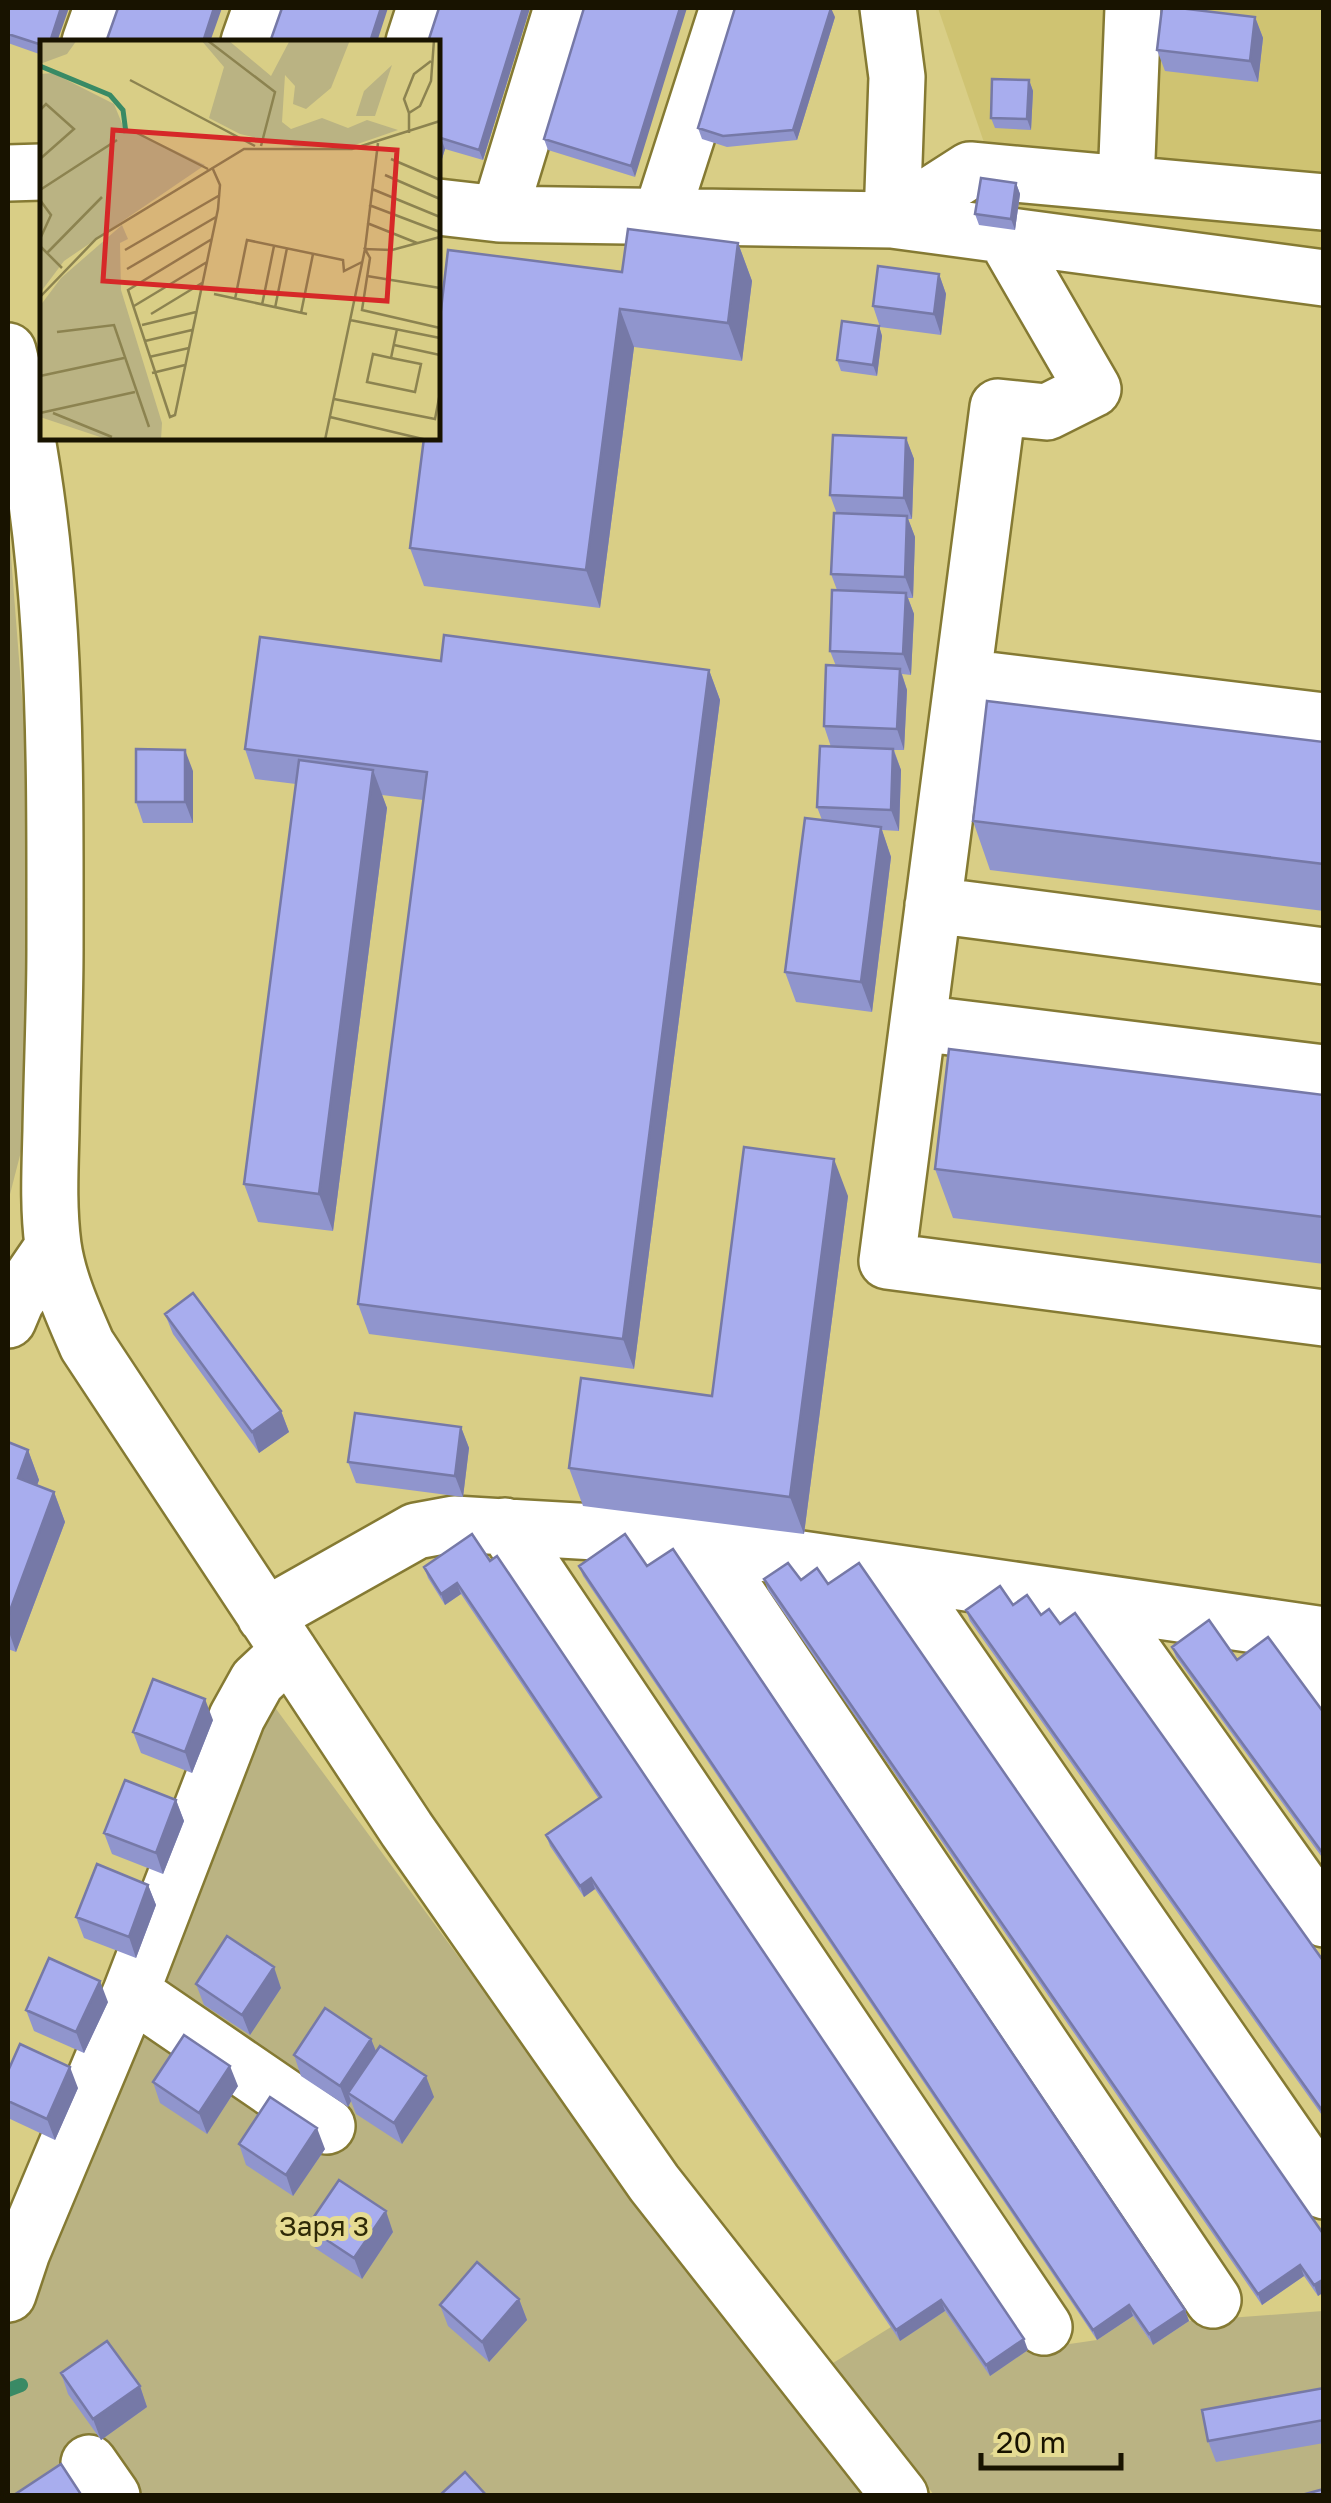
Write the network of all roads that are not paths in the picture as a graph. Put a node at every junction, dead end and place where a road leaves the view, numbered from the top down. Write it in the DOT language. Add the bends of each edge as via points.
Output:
graph roads {
  1 [pos="102,8"];
  2 [pos="261,8"];
  3 [pos="425,8"];
  4 [pos="562,8"];
  5 [pos="728,8"];
  6 [pos="888,8"];
  7 [pos="1134,8"];
  8 [pos="91,40"];
  9 [pos="250,40"];
  10 [pos="415,40"];
  11 [pos="40,172"];
  12 [pos="8,173"];
  13 [pos="1126,184"];
  14 [pos="1324,202"];
  15 [pos="440,207"];
  16 [pos="498,214"];
  17 [pos="660,216"];
  18 [pos="892,220"];
  19 [pos="1004,235"];
  20 [pos="1324,278"];
  21 [pos="8,351"];
  22 [pos="963,677"];
  23 [pos="1324,721"];
  24 [pos="933,906"];
  25 [pos="1324,956"];
  26 [pos="918,1023"];
  27 [pos="1324,1073"];
  28 [pos="37,1209"];
  29 [pos="1324,1318"];
  30 [pos="8,1320"];
  31 [pos="505,1526"];
  32 [pos="704,1545"];
  33 [pos="897,1573"];
  34 [pos="1099,1602"];
  35 [pos="1304,1632"];
  36 [pos="277,1633"];
  37 [pos="1324,1683"];
  38 [pos="1324,1919"];
  39 [pos="132,1992"];
  40 [pos="327,2126"];
  41 [pos="1324,2191"];
  42 [pos="8,2294"];
  43 [pos="1213,2300"];
  44 [pos="1044,2327"];
  45 [pos="900,2496"];
  1 -- 8 [label="street"];
  2 -- 9 [label="street"];
  3 -- 10 [label="street"];
  4 -- 16 [label="street"];
  5 -- 17 [label="street"];
  6 -- 18 [label="street" via="897,77"];
  7 -- 13 [label="street"];
  11 -- 12 [label="street"];
  13 -- 14 [label="street"];
  13 -- 18 [label="street" via="970,170"];
  15 -- 16 [label="street"];
  16 -- 17 [label="street"];
  17 -- 18 [label="street"];
  18 -- 19 [label="street"];
  19 -- 20 [label="street"];
  19 -- 22 [label="street" via="1093,389 1047,412 998,406"];
  21 -- 28 [label="street" via="40,524 52,675 55,951"];
  22 -- 23 [label="street"];
  22 -- 24 [label="street"];
  24 -- 25 [label="street"];
  24 -- 26 [label="street"];
  26 -- 27 [label="street"];
  26 -- 29 [label="street" via="887,1262"];
  28 -- 30 [label="street"];
  28 -- 36 [label="street" via="87,1346"];
  31 -- 32 [label="street"];
  31 -- 36 [label="street" via="416,1531"];
  31 -- 44 [label="street"];
  32 -- 33 [label="street"];
  32 -- 43 [label="street"];
  33 -- 34 [label="street"];
  33 -- 41 [label="street"];
  34 -- 35 [label="street"];
  34 -- 38 [label="street"];
  35 -- 37 [label="street"];
  36 -- 39 [label="street" via="237,1717"];
  36 -- 45 [label="street" via="654,2183"];
  39 -- 40 [label="street"];
  39 -- 42 [label="street"];
}
